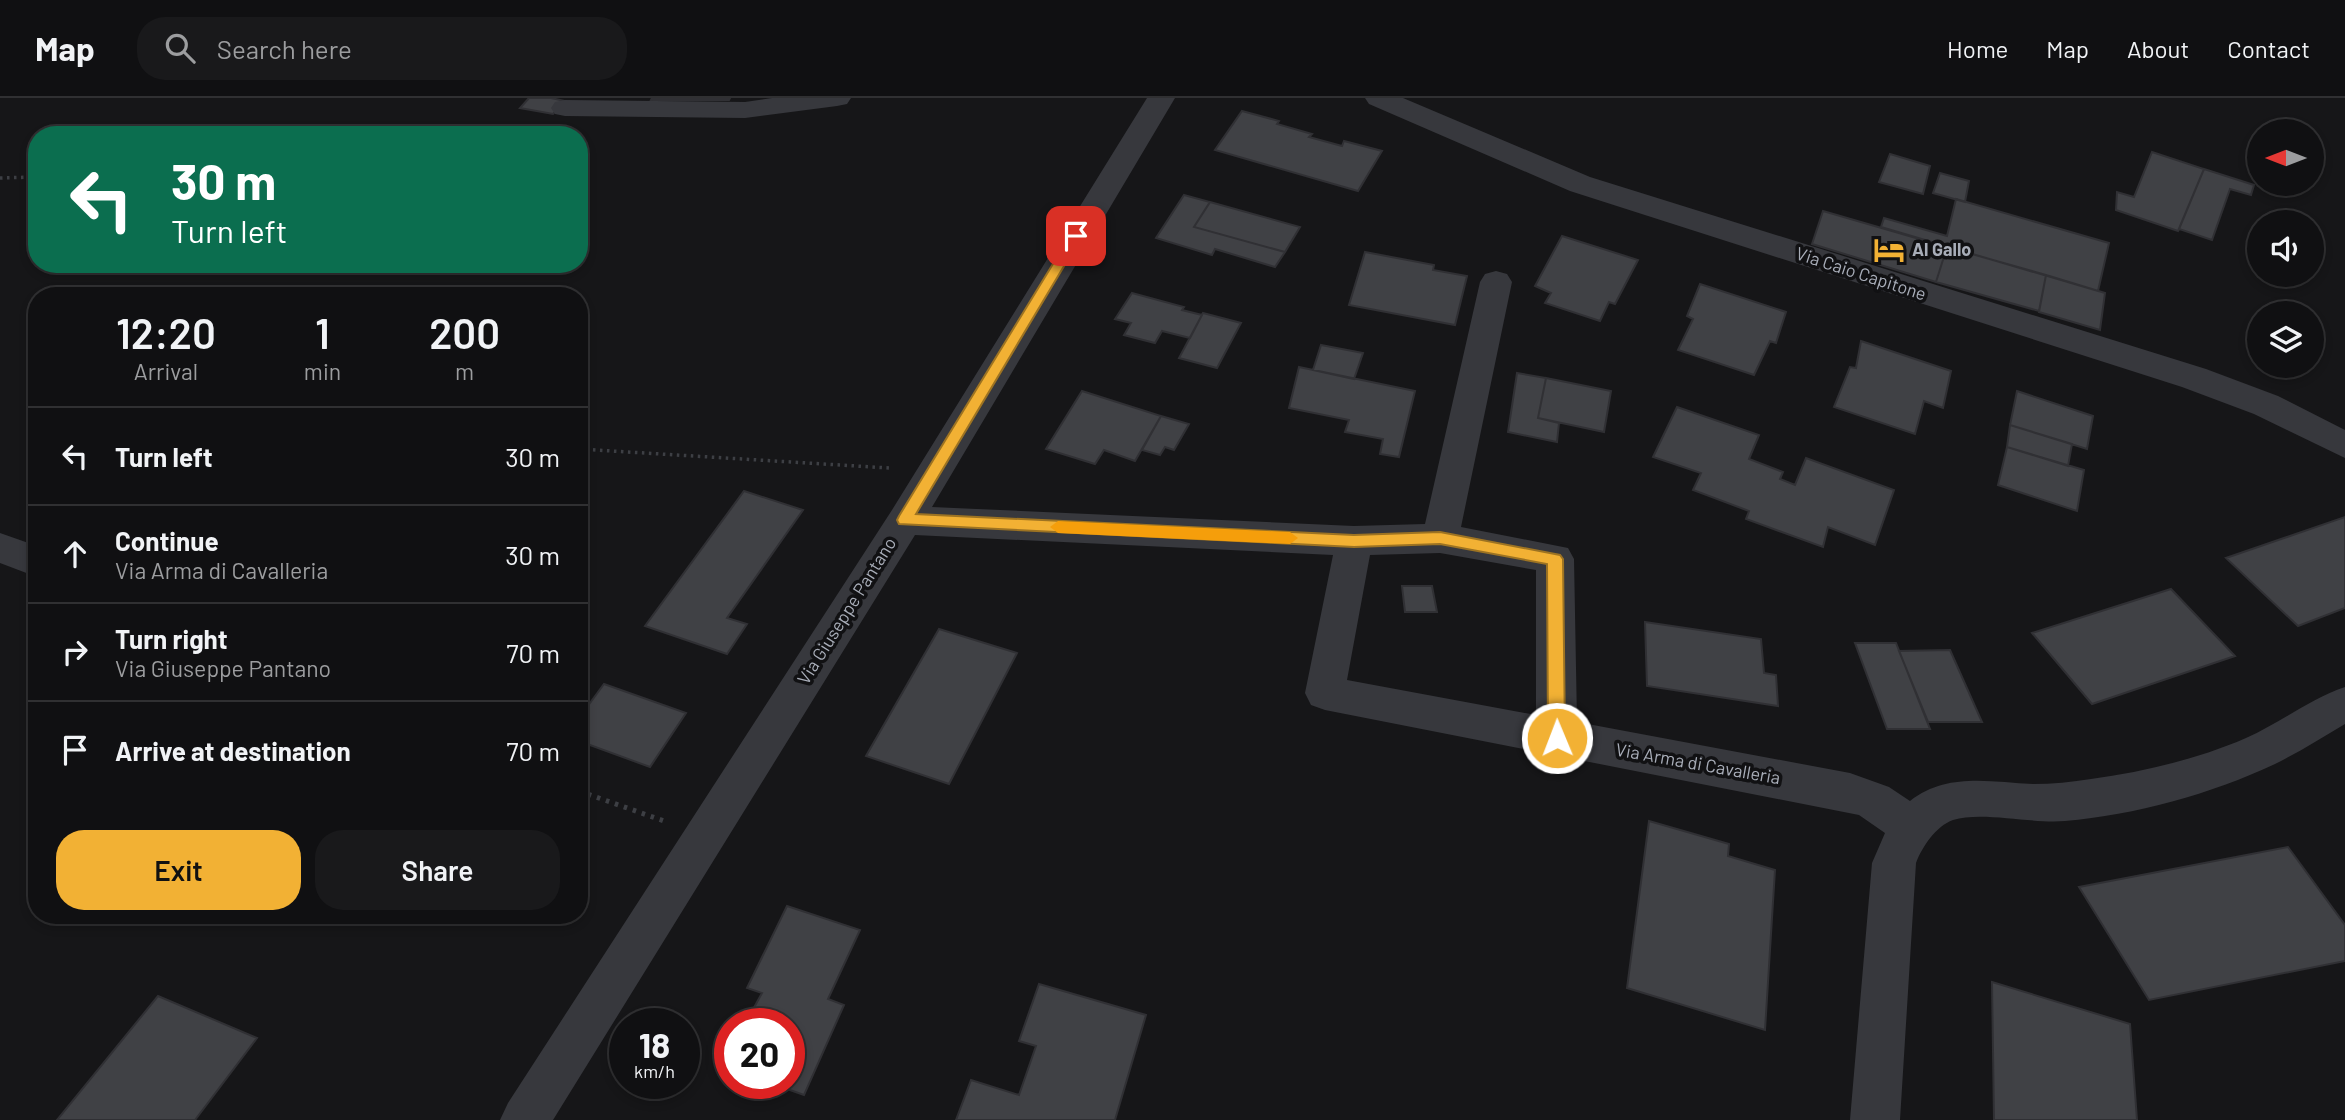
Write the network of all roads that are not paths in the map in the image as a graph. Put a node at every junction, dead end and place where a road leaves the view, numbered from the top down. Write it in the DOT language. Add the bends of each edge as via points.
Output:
graph roads {
  1 [pos="837,98"];
  2 [pos="1161,98"];
  3 [pos="1379,98"];
  4 [pos="565,108"];
  5 [pos="1496,282"];
  6 [pos="2345,446"];
  7 [pos="905,520"];
  8 [pos="1440,538"];
  9 [pos="1354,541"];
  10 [pos="0,548"];
  11 [pos="28,559"];
  12 [pos="2345,704"];
  13 [pos="1557,738"];
  14 [pos="1913,827"];
  15 [pos="525,1120"];
  16 [pos="1875,1120"];
  1 -- 4 [label="street" via="745,110"];
  2 -- 7 [label="street, Via Giuseppe Pantano"];
  3 -- 6 [label="street, Via Caio Capitone" via="1580,184 2194,378 2266,405"];
  5 -- 8 [label="street"];
  7 -- 9 [label="street"];
  7 -- 15 [label="street, Via Giuseppe Pantano"];
  8 -- 9 [label="street"];
  8 -- 13 [label="street" via="1555,559"];
  9 -- 13 [label="street, Via Arma di Cavalleria" via="1325,692"];
  10 -- 11 [label="street"];
  12 -- 14 [label="street" via="2248,757 2182,778 2044,803 1966,798 1937,806"];
  13 -- 14 [label="street, Via Arma di Cavalleria" via="1850,792 1874,801"];
  14 -- 16 [label="street" via="1894,863"];
}
